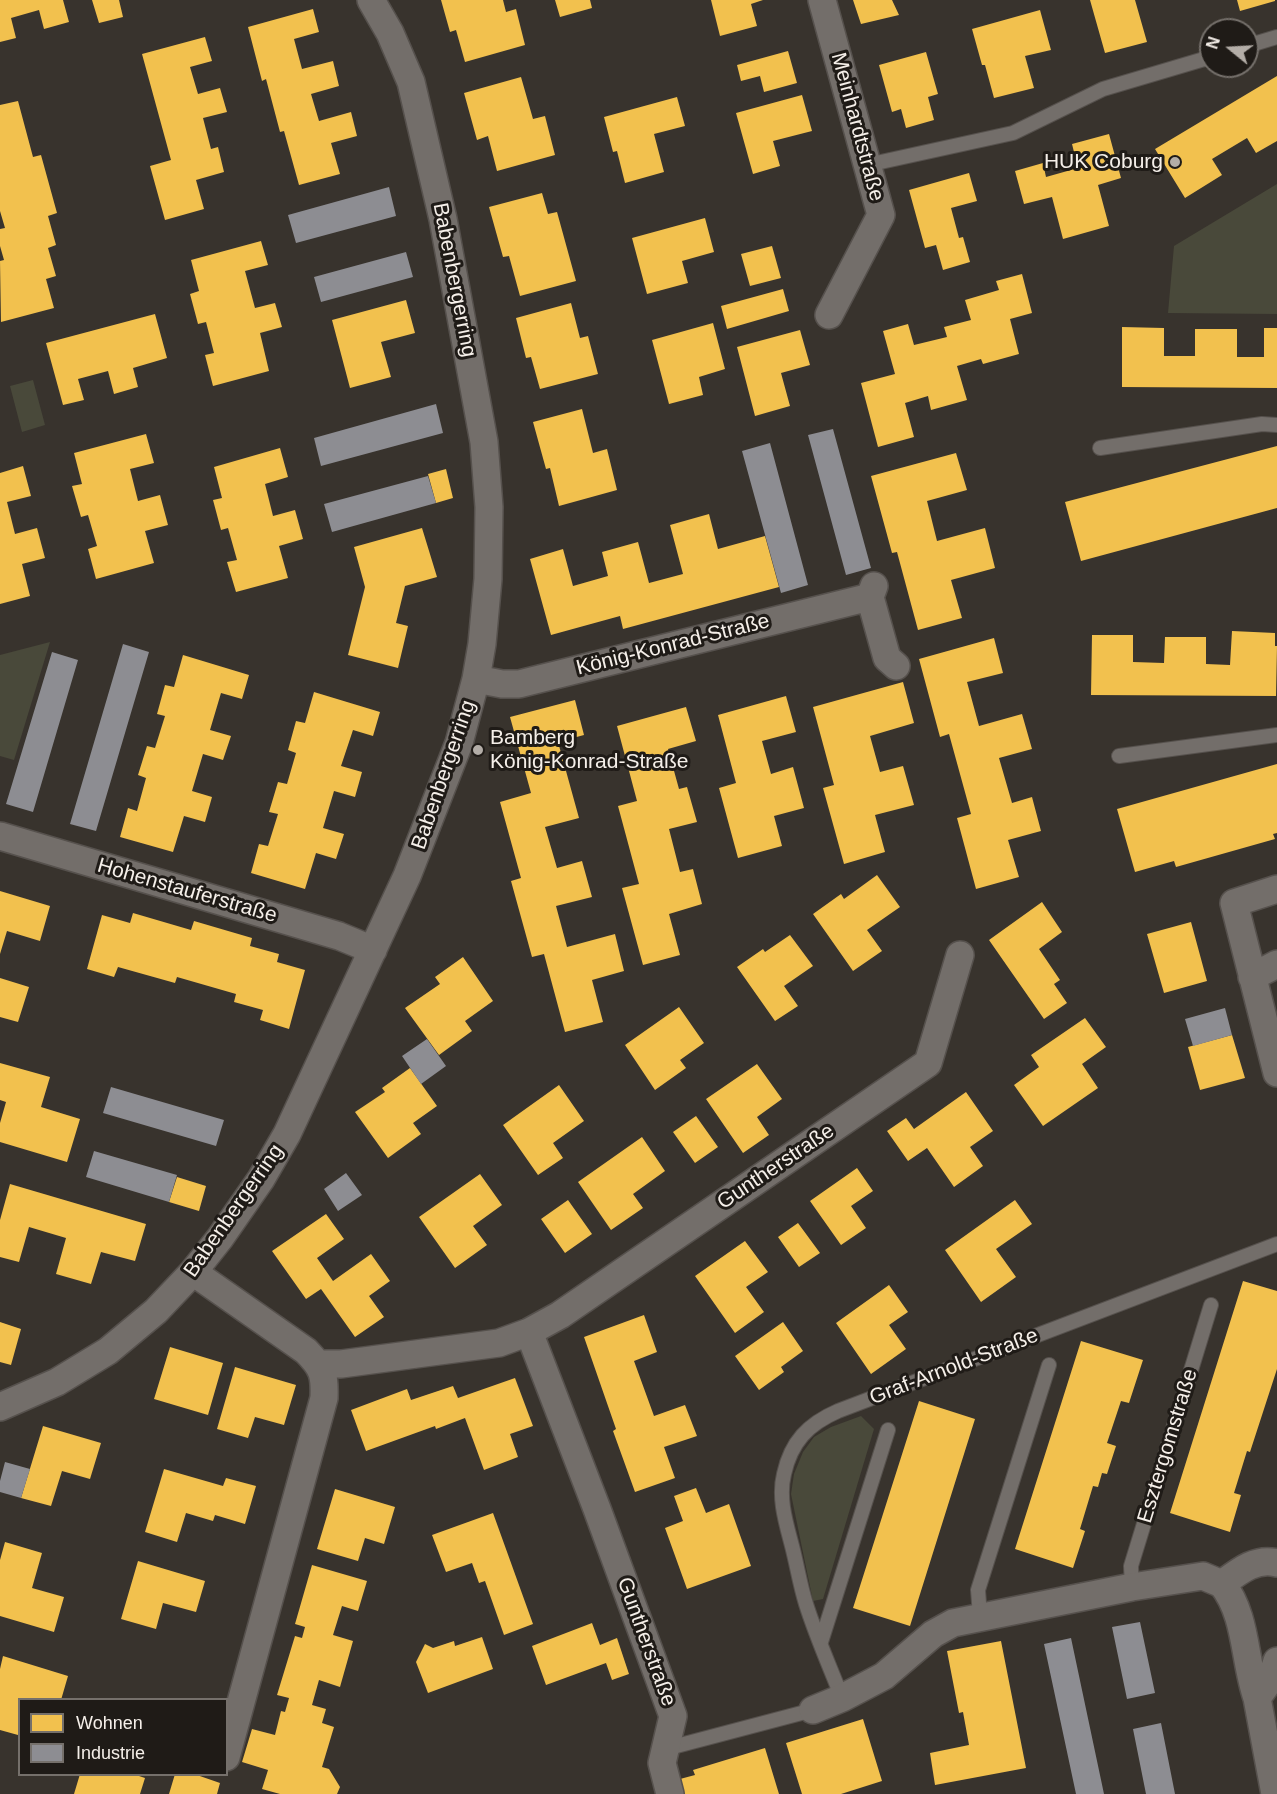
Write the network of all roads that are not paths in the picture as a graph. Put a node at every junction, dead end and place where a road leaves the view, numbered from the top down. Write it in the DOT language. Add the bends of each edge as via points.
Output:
graph roads {
  1 [pos="371,0"];
  2 [pos="822,0"];
  3 [pos="1277,37"];
  4 [pos="1259,42"];
  5 [pos="1199,61"];
  6 [pos="867,165"];
  7 [pos="829,315"];
  8 [pos="1277,425"];
  9 [pos="1100,448"];
  10 [pos="896,666"];
  11 [pos="476,680"];
  12 [pos="1277,735"];
  13 [pos="1119,756"];
  14 [pos="0,836"];
  15 [pos="1277,890"];
  16 [pos="373,950"];
  17 [pos="960,955"];
  18 [pos="1277,964"];
  19 [pos="1252,977"];
  20 [pos="1277,1073"];
  21 [pos="1277,1245"];
  22 [pos="194,1272"];
  23 [pos="1211,1305"];
  24 [pos="529,1332"];
  25 [pos="320,1364"];
  26 [pos="1049,1365"];
  27 [pos="0,1407"];
  28 [pos="888,1430"];
  29 [pos="1276,1559"];
  30 [pos="1222,1584"];
  31 [pos="1132,1587"];
  32 [pos="981,1616"];
  33 [pos="821,1642"];
  34 [pos="1277,1661"];
  35 [pos="842,1698"];
  36 [pos="1257,1698"];
  37 [pos="813,1710"];
  38 [pos="665,1749"];
  39 [pos="228,1750"];
  40 [pos="670,1794"];
  41 [pos="1275,1794"];
  1 -- 11 [label="street, Babenbergerring" via="411,82 443,219 484,442 489,507 488,579"];
  2 -- 6 [label="street, Meinhardtstraße"];
  3 -- 4 [label="lane"];
  5 -- 6 [label="lane" via="1103,89 1013,133"];
  6 -- 7 [label="street, Meinhardtstraße" via="881,215"];
  8 -- 9 [label="lane"];
  10 -- 11 [label="street, König-Konrad-Straße" via="886,658 872,591 519,684"];
  11 -- 16 [label="street, Babenbergerring" via="459,743 407,876"];
  12 -- 13 [label="lane"];
  14 -- 16 [label="street, Hohenstauferstraße" via="339,936"];
  15 -- 19 [label="street" via="1234,903"];
  16 -- 22 [label="street, Babenbergerring" via="287,1134 261,1179"];
  17 -- 24 [label="street, Guntherstraße" via="928,1063 560,1315"];
  18 -- 19 [label="street"];
  19 -- 20 [label="street"];
  21 -- 33 [label="lane, Graf-Arnold-Straße" via="821,1418 805,1431 791,1451 783,1475 782,1496 806,1605"];
  22 -- 25 [label="street"];
  22 -- 27 [label="street, Babenbergerring" via="156,1311 108,1351 57,1382"];
  23 -- 31 [label="lane, Esztergomstraße" via="1131,1566"];
  24 -- 25 [label="street, Guntherstraße" via="499,1343"];
  24 -- 38 [label="street, Guntherstraße" via="673,1716"];
  25 -- 39 [label="street" via="325,1380 324,1398"];
  26 -- 32 [label="lane" via="978,1590"];
  28 -- 33 [label="lane"];
  29 -- 30 [label="street" via="1244,1567"];
  30 -- 31 [label="street" via="1203,1576"];
  30 -- 36 [label="street" via="1233,1597"];
  31 -- 32 [label="street"];
  32 -- 35 [label="street" via="953,1623 933,1634 884,1676"];
  33 -- 35 [label="lane"];
  34 -- 36 [label="street" via="1272,1677"];
  35 -- 37 [label="street"];
  36 -- 41 [label="street"];
  37 -- 38 [label="lane"];
  38 -- 40 [label="street" via="662,1763"];
}
